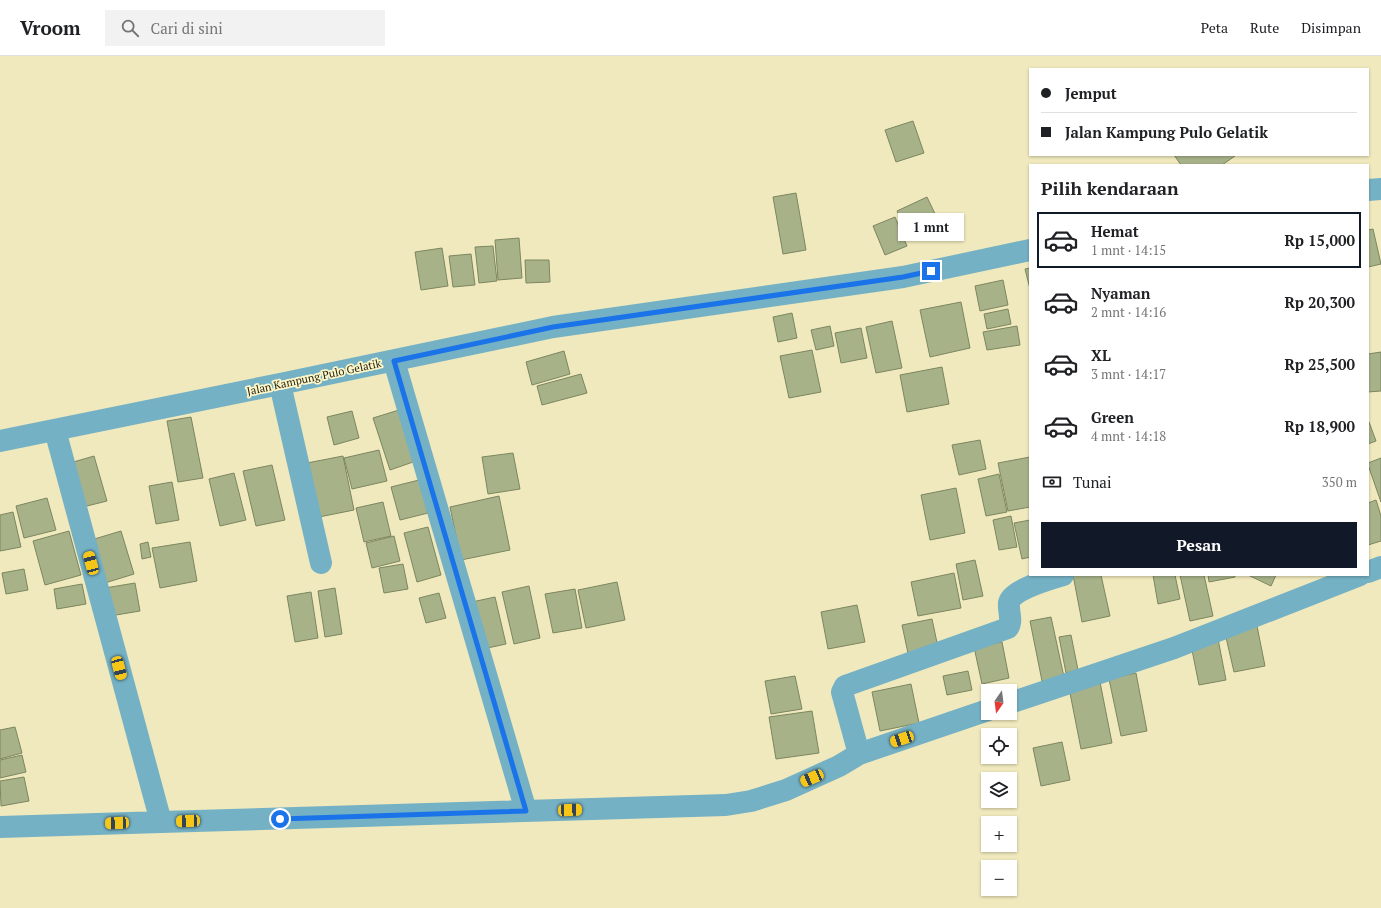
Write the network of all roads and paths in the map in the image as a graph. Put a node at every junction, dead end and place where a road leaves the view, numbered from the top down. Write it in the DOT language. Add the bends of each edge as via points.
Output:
graph roads {
  1 [pos="1381,189"];
  2 [pos="1369,190"];
  3 [pos="1029,250"];
  4 [pos="394,361"];
  5 [pos="280,384"];
  6 [pos="55,430"];
  7 [pos="0,441"];
  8 [pos="321,563"];
  9 [pos="1381,567"];
  10 [pos="1369,572"];
  11 [pos="1060,576"];
  12 [pos="1357,576"];
  13 [pos="1017,701"];
  14 [pos="981,712"];
  15 [pos="859,754"];
  16 [pos="526,811"];
  17 [pos="161,822"];
  18 [pos="0,827"];
  1 -- 2 [label="street"];
  3 -- 4 [label="street, Jalan Kampung Pulo Gelatik" via="903,277 553,327"];
  4 -- 5 [label="street, Jalan Kampung Pulo Gelatik"];
  4 -- 16 [label="street"];
  5 -- 6 [label="street, Jalan Kampung Pulo Gelatik"];
  5 -- 8 [label="street"];
  6 -- 7 [label="street, Jalan Kampung Pulo Gelatik"];
  6 -- 17 [label="street"];
  9 -- 10 [label="street"];
  11 -- 15 [label="street" via="1012,596 1009,602 1011,620 1008,628 845,686 842,692"];
  12 -- 13 [label="street" via="1174,648"];
  14 -- 15 [label="street"];
  15 -- 16 [label="street" via="786,790 752,801 726,805"];
  16 -- 17 [label="street"];
  17 -- 18 [label="street"];
}
